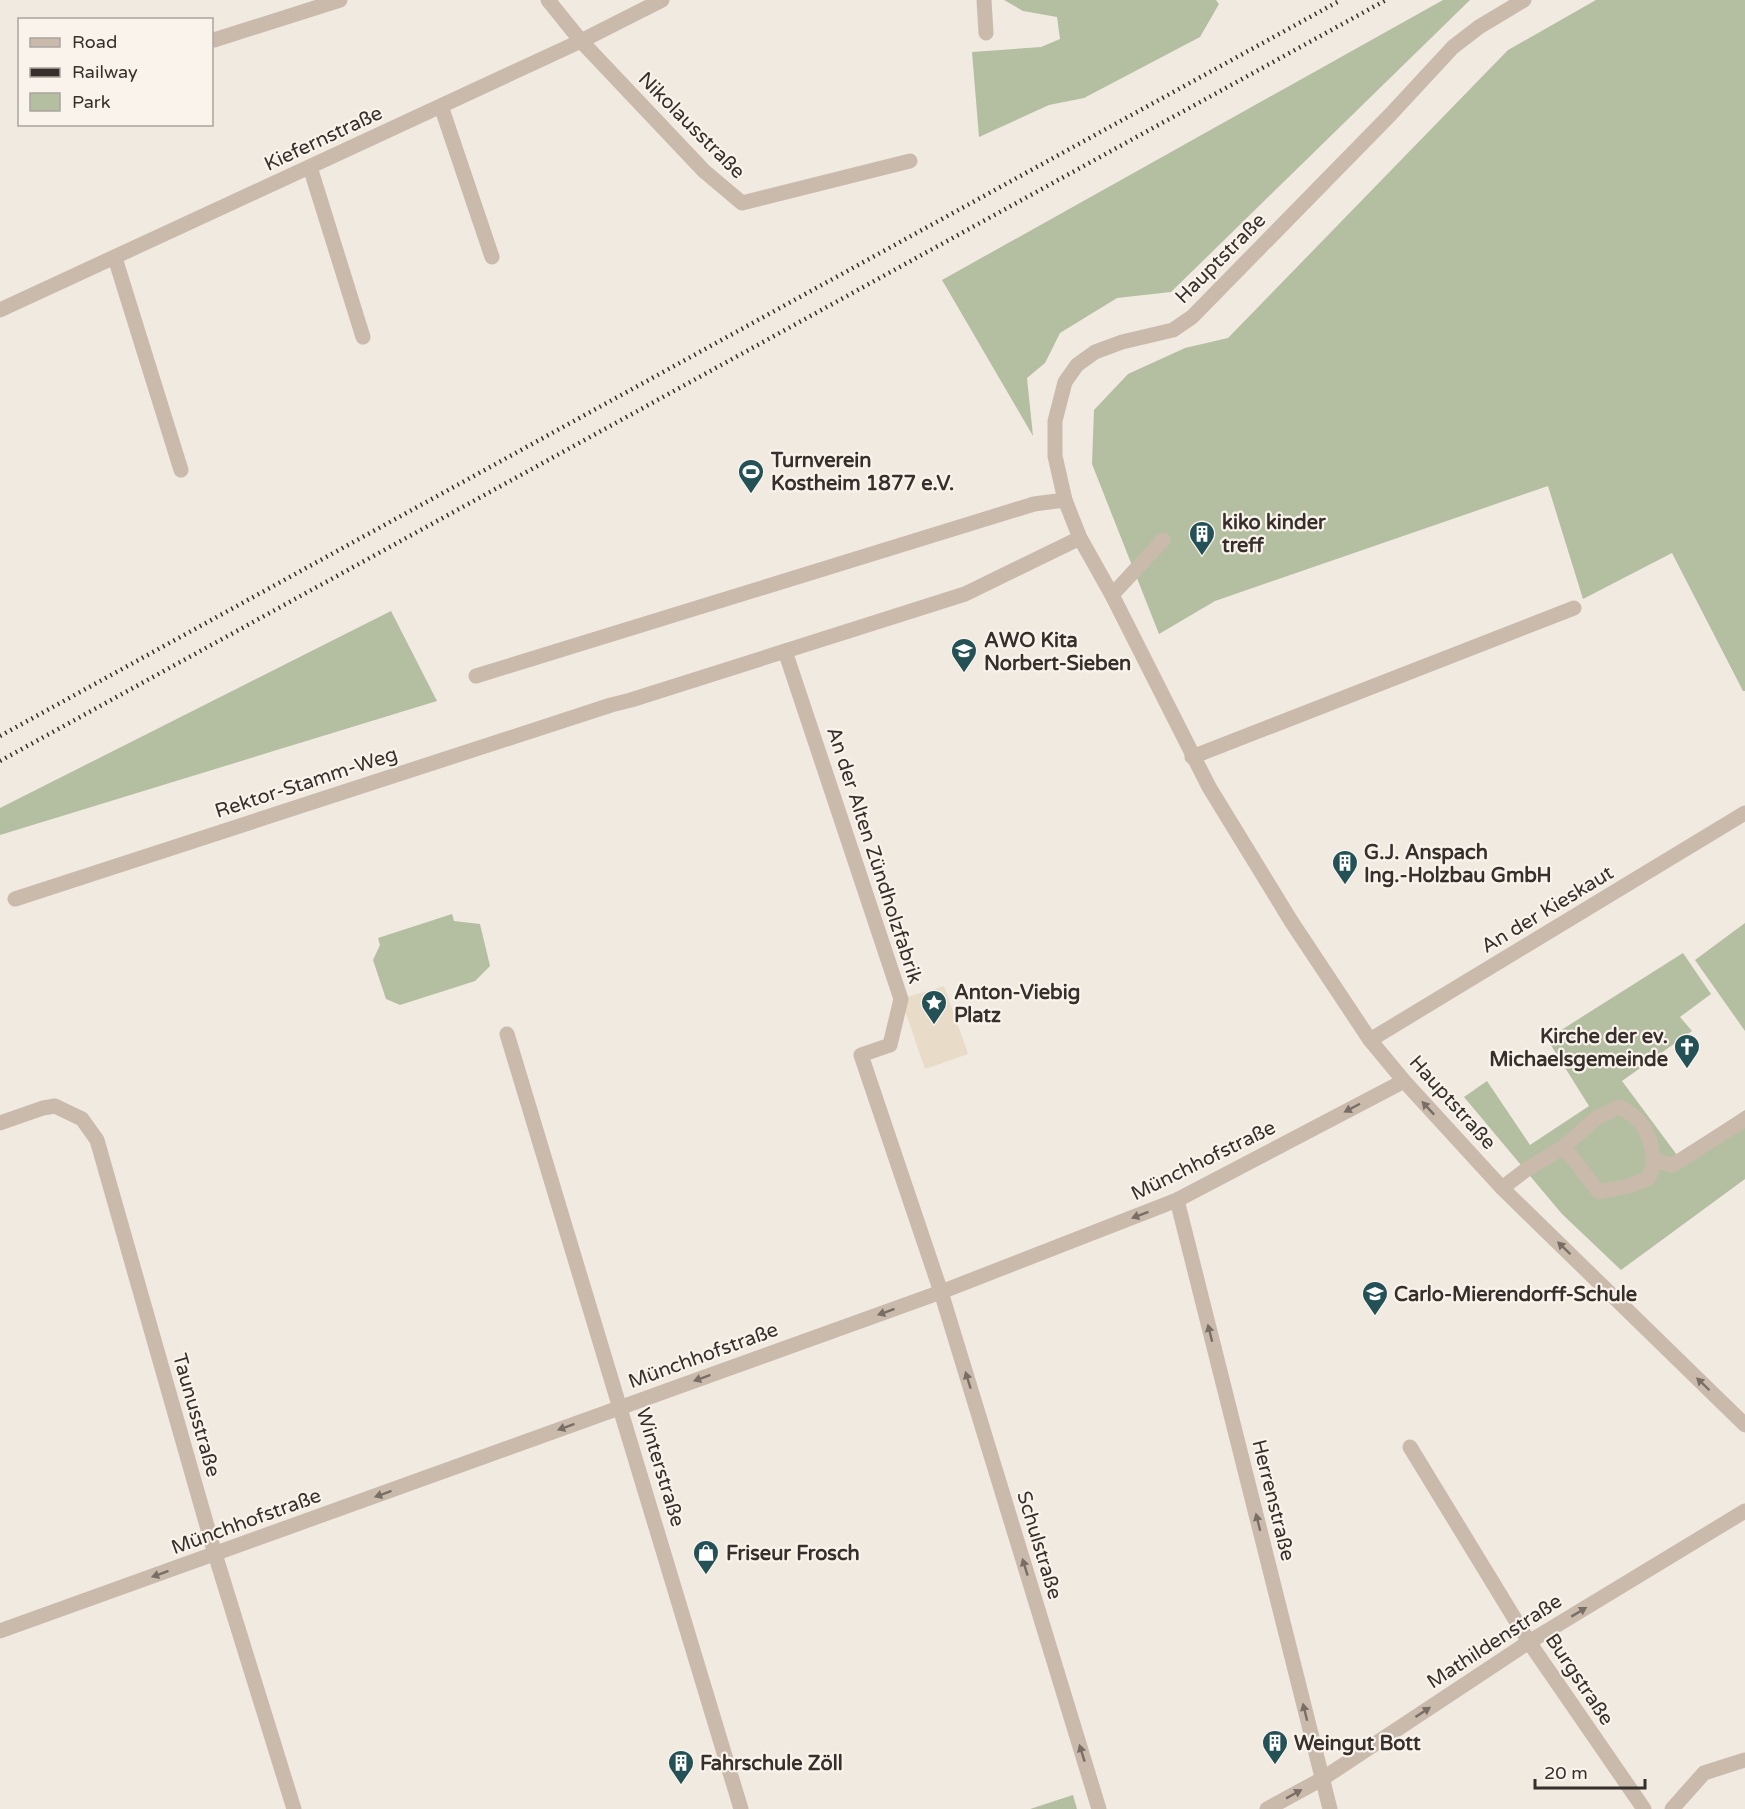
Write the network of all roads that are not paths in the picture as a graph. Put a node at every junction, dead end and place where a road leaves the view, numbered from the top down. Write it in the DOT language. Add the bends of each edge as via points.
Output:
graph roads {
  1 [pos="340,0"];
  2 [pos="548,0"];
  3 [pos="662,0"];
  4 [pos="984,0"];
  5 [pos="1524,0"];
  6 [pos="986,33"];
  7 [pos="214,40"];
  8 [pos="581,41"];
  9 [pos="441,106"];
  10 [pos="909,161"];
  11 [pos="310,167"];
  12 [pos="492,257"];
  13 [pos="115,258"];
  14 [pos="0,310"];
  15 [pos="363,338"];
  16 [pos="181,470"];
  17 [pos="1065,500"];
  18 [pos="1080,538"];
  19 [pos="1162,540"];
  20 [pos="1112,595"];
  21 [pos="1574,608"];
  22 [pos="785,651"];
  23 [pos="476,676"];
  24 [pos="1192,757"];
  25 [pos="1745,813"];
  26 [pos="15,899"];
  27 [pos="507,1034"];
  28 [pos="1370,1040"];
  29 [pos="1404,1081"];
  30 [pos="1745,1119"];
  31 [pos="0,1123"];
  32 [pos="1564,1147"];
  33 [pos="1654,1161"];
  34 [pos="1502,1188"];
  35 [pos="1177,1200"];
  36 [pos="941,1292"];
  37 [pos="621,1407"];
  38 [pos="1745,1425"];
  39 [pos="1410,1447"];
  40 [pos="1745,1511"];
  41 [pos="215,1554"];
  42 [pos="0,1631"];
  43 [pos="1529,1642"];
  44 [pos="1745,1760"];
  45 [pos="1322,1779"];
  46 [pos="294,1809"];
  47 [pos="741,1809"];
  48 [pos="1099,1809"];
  49 [pos="1267,1809"];
  50 [pos="1330,1809"];
  51 [pos="1644,1809"];
  52 [pos="1672,1809"];
  1 -- 7 [label="street"];
  2 -- 8 [label="street, Nikolausstraße"];
  3 -- 8 [label="street, Kiefernstraße"];
  4 -- 6 [label="street"];
  5 -- 17 [label="street, Hauptstraße" via="1453,48 1192,317 1173,330 1095,352 1077,365 1065,381 1055,421 1054,456"];
  8 -- 9 [label="street, Kiefernstraße"];
  8 -- 10 [label="street, Nikolausstraße" via="704,171 742,203"];
  9 -- 11 [label="street, Kiefernstraße"];
  9 -- 12 [label="street"];
  11 -- 13 [label="street, Kiefernstraße"];
  11 -- 15 [label="street"];
  13 -- 14 [label="street, Kiefernstraße"];
  13 -- 16 [label="street"];
  17 -- 18 [label="street, Hauptstraße"];
  17 -- 23 [label="street" via="1034,504"];
  18 -- 20 [label="street, Hauptstraße"];
  18 -- 22 [label="street, Rektor-Stamm-Weg" via="965,594"];
  19 -- 20 [label="street"];
  20 -- 24 [label="street, Hauptstraße"];
  21 -- 24 [label="street"];
  22 -- 26 [label="street, Rektor-Stamm-Weg"];
  22 -- 36 [label="street, An der Alten Zündholzfabrik" via="901,999 890,1045 861,1054"];
  24 -- 28 [label="street, Hauptstraße" via="1291,921"];
  25 -- 28 [label="street, An der Kieskaut"];
  27 -- 37 [label="street, Winterstraße"];
  28 -- 29 [label="street, Hauptstraße"];
  34 -- 29 [label="street, Hauptstraße, one-way"];
  29 -- 35 [label="street, Münchhofstraße, one-way"];
  30 -- 33 [label="street" via="1673,1164"];
  31 -- 41 [label="street, Taunusstraße" via="55,1106 82,1119 97,1140"];
  32 -- 33 [label="street" via="1599,1192 1649,1178"];
  32 -- 33 [label="street" via="1596,1118 1619,1107 1634,1114 1650,1138"];
  32 -- 34 [label="street"];
  38 -- 34 [label="street, Hauptstraße, one-way"];
  35 -- 36 [label="street, Münchhofstraße, one-way"];
  45 -- 35 [label="street, Herrenstraße, one-way"];
  36 -- 37 [label="street, Münchhofstraße, one-way"];
  48 -- 36 [label="street, Schulstraße, one-way"];
  37 -- 41 [label="street, Münchhofstraße, one-way"];
  37 -- 47 [label="street, Winterstraße"];
  39 -- 43 [label="street, Burgstraße"];
  43 -- 40 [label="street, Mathildenstraße, one-way"];
  41 -- 42 [label="street, Münchhofstraße, one-way"];
  41 -- 46 [label="street, Taunusstraße"];
  45 -- 43 [label="street, Mathildenstraße, one-way"];
  43 -- 51 [label="street, Burgstraße"];
  44 -- 52 [label="street" via="1704,1773"];
  49 -- 45 [label="street, Mathildenstraße, one-way"];
  45 -- 50 [label="street, Herrenstraße"];
}
